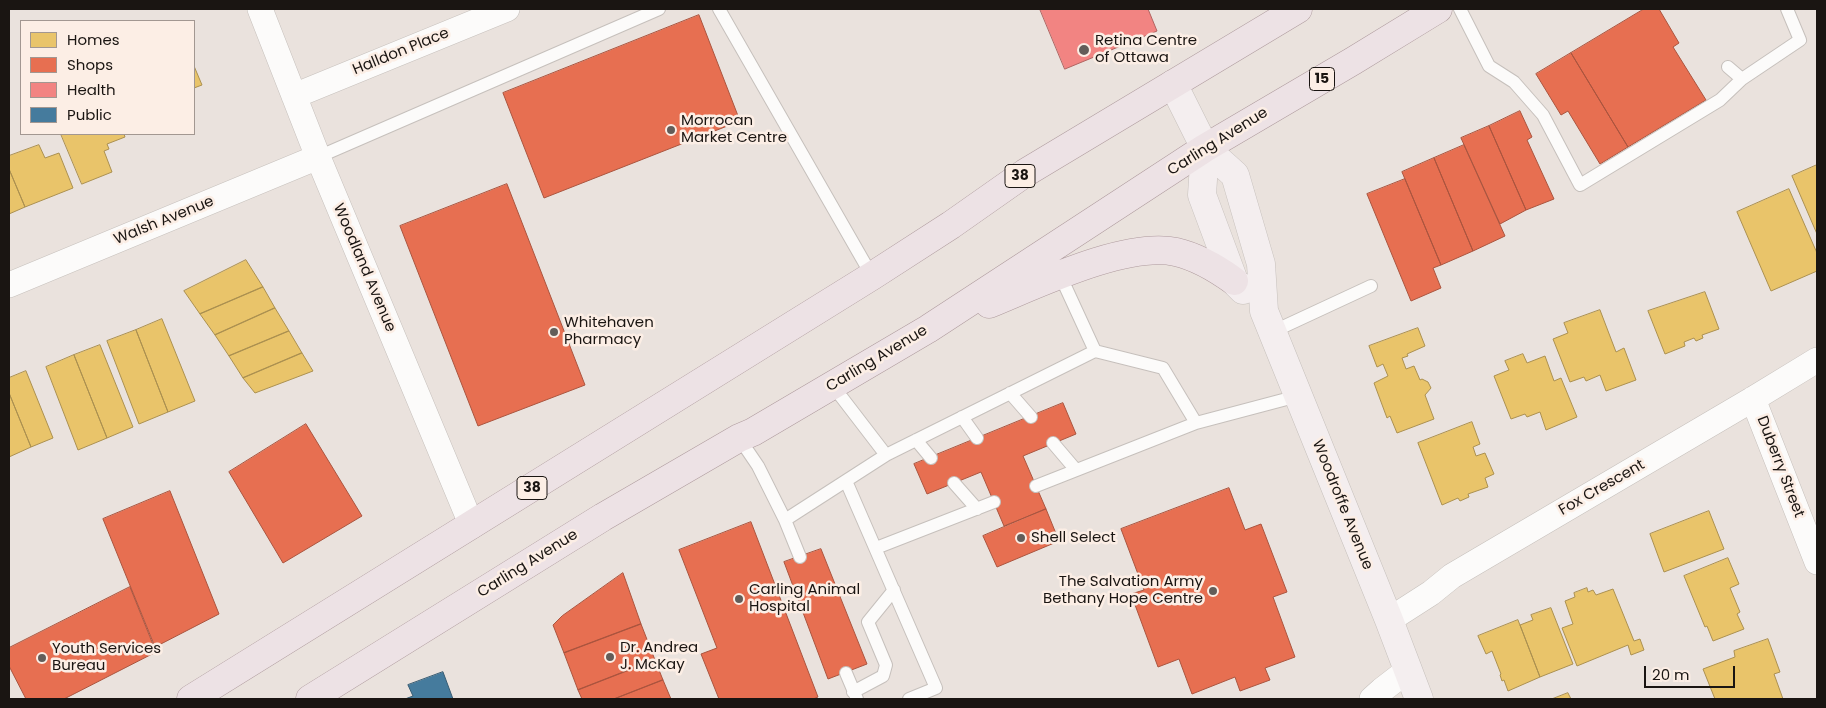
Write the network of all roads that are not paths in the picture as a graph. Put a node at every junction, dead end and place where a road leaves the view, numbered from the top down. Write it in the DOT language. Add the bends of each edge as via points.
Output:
graph roads {
  1 [pos="260,9"];
  2 [pos="507,9"];
  3 [pos="659,9"];
  4 [pos="719,9"];
  5 [pos="1298,9"];
  6 [pos="1438,9"];
  7 [pos="1460,9"];
  8 [pos="1788,9"];
  9 [pos="1728,67"];
  10 [pos="1742,79"];
  11 [pos="1173,84"];
  12 [pos="294,96"];
  13 [pos="1205,148"];
  14 [pos="318,157"];
  15 [pos="1060,274"];
  16 [pos="872,276"];
  17 [pos="1234,281"];
  18 [pos="9,285"];
  19 [pos="1371,286"];
  20 [pos="1268,321"];
  21 [pos="928,329"];
  22 [pos="1094,351"];
  23 [pos="1817,360"];
  24 [pos="832,386"];
  25 [pos="1010,393"];
  26 [pos="1298,396"];
  27 [pos="1754,400"];
  28 [pos="962,417"];
  29 [pos="1031,417"];
  30 [pos="1196,424"];
  31 [pos="739,438"];
  32 [pos="977,438"];
  33 [pos="916,440"];
  34 [pos="1053,443"];
  35 [pos="886,454"];
  36 [pos="931,458"];
  37 [pos="1076,470"];
  38 [pos="846,481"];
  39 [pos="954,483"];
  40 [pos="1036,486"];
  41 [pos="994,502"];
  42 [pos="977,509"];
  43 [pos="785,520"];
  44 [pos="472,526"];
  45 [pos="876,548"];
  46 [pos="800,556"];
  47 [pos="1817,562"];
  48 [pos="894,590"];
  49 [pos="1389,620"];
  50 [pos="1408,670"];
  51 [pos="846,673"];
  52 [pos="855,696"];
  53 [pos="190,699"];
  54 [pos="310,699"];
  55 [pos="909,699"];
  56 [pos="1372,699"];
  57 [pos="1419,699"];
  1 -- 12 [label="street, Woodland Avenue"];
  2 -- 12 [label="street, Halldon Place"];
  3 -- 14 [label="lane"];
  4 -- 16 [label="lane"];
  5 -- 11 [label="main road"];
  6 -- 13 [label="main road, Carling Avenue / 15"];
  7 -- 10 [label="lane" via="1489,66 1514,82 1543,115 1580,185 1720,100"];
  8 -- 10 [label="lane" via="1800,40"];
  9 -- 10 [label="lane"];
  11 -- 13 [label="main road"];
  11 -- 16 [label="main road, 38" via="1025,173"];
  12 -- 14 [label="street, Woodland Avenue"];
  13 -- 17 [label="main road, Woodroffe Avenue" via="1202,195"];
  13 -- 20 [label="main road, Woodroffe Avenue" via="1235,175 1261,264"];
  13 -- 21 [label="main road, Carling Avenue"];
  14 -- 18 [label="street, Walsh Avenue"];
  14 -- 44 [label="street, Woodland Avenue"];
  15 -- 17 [label="main road" via="1107,259 1157,251 1195,258 1214,266"];
  15 -- 21 [label="main road"];
  15 -- 22 [label="lane"];
  16 -- 44 [label="main road, 38"];
  17 -- 20 [label="main road, Woodroffe Avenue"];
  19 -- 20 [label="lane"];
  20 -- 26 [label="main road, Woodroffe Avenue"];
  21 -- 24 [label="main road, Carling Avenue"];
  22 -- 25 [label="lane"];
  22 -- 30 [label="lane" via="1163,368"];
  23 -- 27 [label="street, Fox Crescent"];
  24 -- 31 [label="main road, Carling Avenue"];
  24 -- 35 [label="lane"];
  25 -- 28 [label="lane"];
  25 -- 29 [label="lane"];
  26 -- 30 [label="lane"];
  26 -- 49 [label="main road, Woodroffe Avenue"];
  27 -- 47 [label="street, Duberry Street"];
  27 -- 49 [label="street, Fox Crescent" via="1452,576"];
  28 -- 32 [label="lane"];
  28 -- 33 [label="lane"];
  30 -- 37 [label="lane"];
  31 -- 43 [label="lane" via="758,466"];
  31 -- 54 [label="main road, Carling Avenue" via="603,517"];
  33 -- 35 [label="lane"];
  33 -- 36 [label="lane"];
  34 -- 37 [label="lane"];
  35 -- 38 [label="lane"];
  37 -- 40 [label="lane"];
  38 -- 43 [label="lane"];
  38 -- 45 [label="lane"];
  39 -- 42 [label="lane"];
  41 -- 42 [label="lane"];
  42 -- 45 [label="lane"];
  43 -- 46 [label="lane"];
  44 -- 53 [label="main road, 38"];
  45 -- 48 [label="lane"];
  48 -- 52 [label="lane" via="868,622 886,665 883,676"];
  48 -- 55 [label="lane" via="936,688"];
  49 -- 50 [label="main road, Woodroffe Avenue"];
  50 -- 56 [label="street"];
  50 -- 57 [label="main road, Woodroffe Avenue"];
  51 -- 52 [label="lane"];
}
